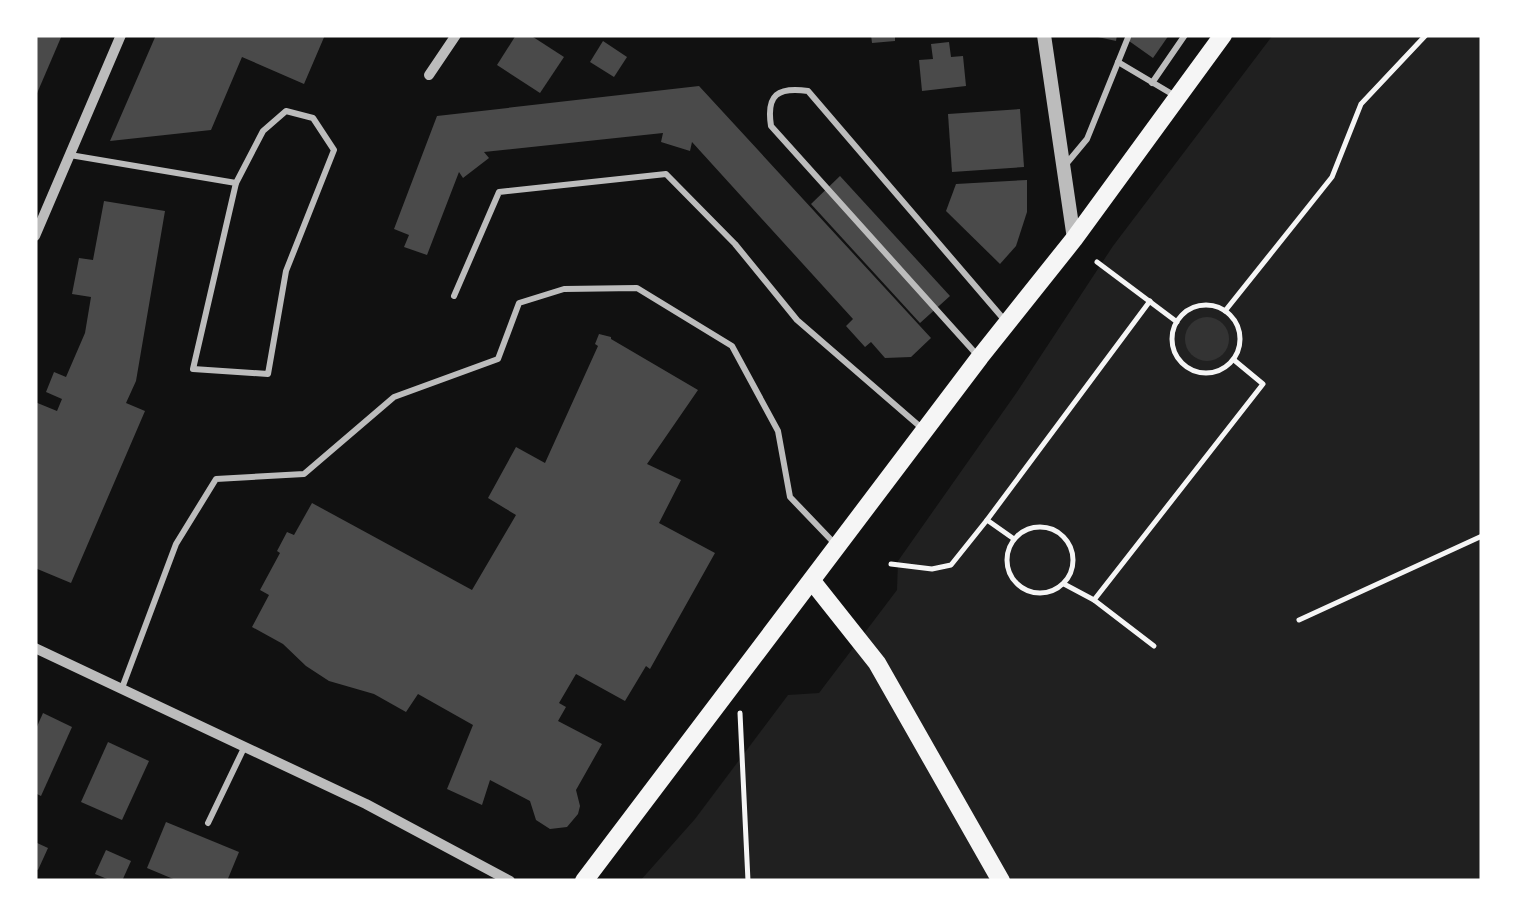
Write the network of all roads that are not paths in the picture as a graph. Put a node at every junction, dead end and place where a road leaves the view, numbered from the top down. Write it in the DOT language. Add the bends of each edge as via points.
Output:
graph roads {
  1 [pos="121,35"];
  2 [pos="456,35"];
  3 [pos="1044,35"];
  4 [pos="1129,35"];
  5 [pos="1184,35"];
  6 [pos="1218,36"];
  7 [pos="1118,62"];
  8 [pos="430,75"];
  9 [pos="1152,83"];
  10 [pos="1177,97"];
  11 [pos="70,154"];
  12 [pos="1063,168"];
  13 [pos="236,182"];
  14 [pos="36,232"];
  15 [pos="1074,240"];
  16 [pos="454,296"];
  17 [pos="1008,324"];
  18 [pos="980,358"];
  19 [pos="925,431"];
  20 [pos="838,547"];
  21 [pos="812,580"];
  22 [pos="35,648"];
  23 [pos="122,688"];
  24 [pos="245,747"];
  25 [pos="208,823"];
  26 [pos="510,881"];
  27 [pos="584,881"];
  28 [pos="1001,881"];
  1 -- 11 [label="street"];
  2 -- 8 [label="street"];
  3 -- 12 [label="street"];
  4 -- 7 [label="lane"];
  5 -- 9 [label="lane"];
  6 -- 10 [label="main road"];
  7 -- 9 [label="lane"];
  7 -- 12 [label="lane" via="1087,139"];
  9 -- 10 [label="lane"];
  10 -- 15 [label="main road"];
  11 -- 13 [label="lane"];
  11 -- 14 [label="street"];
  12 -- 15 [label="street"];
  13 -- 13 [label="lane" via="193,369 268,374 286,271 334,150 313,118 286,110 263,131"];
  15 -- 17 [label="main road"];
  16 -- 19 [label="lane" via="499,192 666,174 797,320"];
  17 -- 18 [label="main road"];
  17 -- 18 [label="lane" via="808,91 789,88 775,95 768,108 771,126"];
  18 -- 19 [label="main road"];
  19 -- 20 [label="main road"];
  20 -- 21 [label="main road"];
  20 -- 23 [label="lane" via="790,497 778,430 732,346 636,288 564,289 519,303 498,359 394,397 304,474 216,479 176,544"];
  21 -- 27 [label="main road"];
  21 -- 28 [label="main road" via="877,663"];
  22 -- 23 [label="street"];
  23 -- 24 [label="street"];
  24 -- 25 [label="lane"];
  24 -- 26 [label="street"];
}
